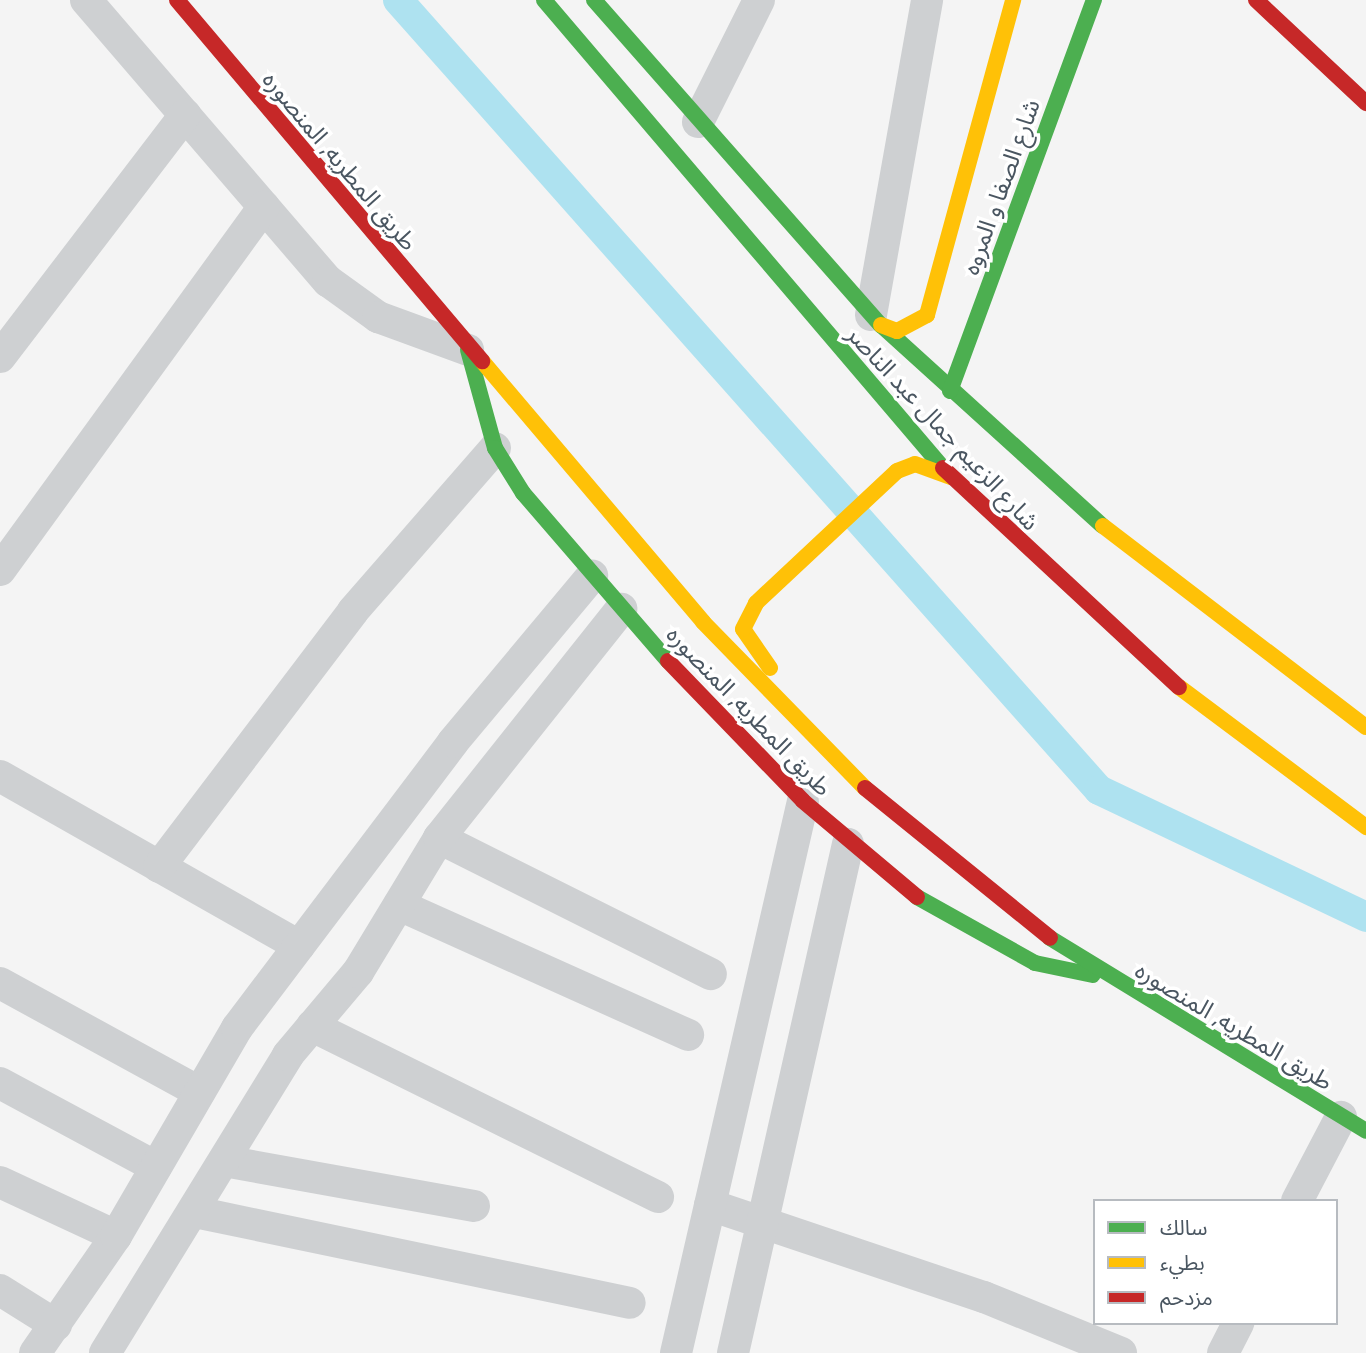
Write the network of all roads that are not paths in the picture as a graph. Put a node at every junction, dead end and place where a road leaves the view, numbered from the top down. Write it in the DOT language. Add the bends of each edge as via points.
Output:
graph roads {
  1 [pos="86,0"];
  2 [pos="177,0"];
  3 [pos="544,0"];
  4 [pos="759,0"];
  5 [pos="927,0"];
  6 [pos="1013,0"];
  7 [pos="1094,0"];
  8 [pos="1256,0"];
  9 [pos="596,1"];
  10 [pos="1366,103"];
  11 [pos="185,115"];
  12 [pos="698,121"];
  13 [pos="264,207"];
  14 [pos="876,320"];
  15 [pos="468,350"];
  16 [pos="0,357"];
  17 [pos="950,391"];
  18 [pos="889,410"];
  19 [pos="922,412"];
  20 [pos="912,435"];
  21 [pos="495,448"];
  22 [pos="951,477"];
  23 [pos="879,480"];
  24 [pos="629,533"];
  25 [pos="0,570"];
  26 [pos="592,576"];
  27 [pos="708,602"];
  28 [pos="621,609"];
  29 [pos="1366,727"];
  30 [pos="819,744"];
  31 [pos="0,776"];
  32 [pos="803,801"];
  33 [pos="1366,827"];
  34 [pos="439,838"];
  35 [pos="848,844"];
  36 [pos="368,854"];
  37 [pos="159,867"];
  38 [pos="404,895"];
  39 [pos="299,946"];
  40 [pos="711,974"];
  41 [pos="1115,980"];
  42 [pos="0,983"];
  43 [pos="312,1026"];
  44 [pos="688,1035"];
  45 [pos="0,1083"];
  46 [pos="200,1092"];
  47 [pos="1353,1124"];
  48 [pos="224,1161"];
  49 [pos="156,1167"];
  50 [pos="0,1182"];
  51 [pos="658,1198"];
  52 [pos="1298,1199"];
  53 [pos="710,1205"];
  54 [pos="474,1206"];
  55 [pos="195,1212"];
  56 [pos="762,1217"];
  57 [pos="116,1237"];
  58 [pos="0,1290"];
  59 [pos="630,1303"];
  60 [pos="57,1325"];
  61 [pos="1237,1325"];
  62 [pos="35,1353"];
  63 [pos="105,1353"];
  64 [pos="676,1353"];
  65 [pos="733,1353"];
  66 [pos="1121,1353"];
  67 [pos="1223,1353"];
  1 -- 11 [label="street"];
  2 -- 15 [label="street, طريق المطريه, المنصوره"];
  3 -- 18 [label="street, شارع الزعيم جمال عبد الناصر"];
  4 -- 12 [label="street"];
  5 -- 14 [label="street"];
  6 -- 14 [label="street, شارع الصفا و المروه" via="1000,91 927,315 897,331"];
  7 -- 17 [label="street, شارع الصفا و المروه" via="1046,108"];
  8 -- 10 [label="street"];
  9 -- 12 [label="street, شارع الزعيم جمال عبد الناصر"];
  11 -- 13 [label="street"];
  11 -- 16 [label="street"];
  12 -- 14 [label="street, شارع الزعيم جمال عبد الناصر"];
  13 -- 15 [label="street" via="338,289 378,317"];
  13 -- 25 [label="street"];
  14 -- 17 [label="street, شارع الزعيم جمال عبد الناصر" via="934,383"];
  15 -- 21 [label="street, طريق المطريه, المنصوره"];
  15 -- 24 [label="street, طريق المطريه, المنصوره" via="535,418"];
  17 -- 29 [label="street, شارع الزعيم جمال عبد الناصر" via="1087,513"];
  18 -- 20 [label="street, شارع الزعيم جمال عبد الناصر"];
  18 -- 23 [label="street" via="894,450"];
  19 -- 20 [label="street"];
  20 -- 22 [label="street, شارع الزعيم جمال عبد الناصر"];
  21 -- 26 [label="street, طريق المطريه, المنصوره"];
  21 -- 37 [label="street" via="353,611"];
  22 -- 23 [label="street" via="915,464"];
  22 -- 33 [label="street, شارع الزعيم جمال عبد الناصر" via="1208,714"];
  23 -- 30 [label="street" via="745,600 747,643 810,711"];
  24 -- 27 [label="street" via="655,545"];
  24 -- 30 [label="street, طريق المطريه, المنصوره"];
  26 -- 28 [label="street, طريق المطريه, المنصوره"];
  26 -- 36 [label="street"];
  28 -- 32 [label="street, طريق المطريه, المنصوره"];
  28 -- 34 [label="street"];
  30 -- 41 [label="street, طريق المطريه, المنصوره" via="887,811 1030,925"];
  31 -- 37 [label="street"];
  32 -- 35 [label="street, طريق المطريه, المنصوره"];
  32 -- 53 [label="street"];
  34 -- 38 [label="street"];
  34 -- 40 [label="street"];
  35 -- 41 [label="street, طريق المطريه, المنصوره" via="968,930 1035,963"];
  35 -- 56 [label="street"];
  36 -- 38 [label="street"];
  36 -- 39 [label="street"];
  37 -- 39 [label="street"];
  38 -- 43 [label="street" via="358,972"];
  38 -- 44 [label="street"];
  39 -- 46 [label="street" via="237,1028"];
  41 -- 47 [label="street, طريق المطريه, المنصوره"];
  42 -- 46 [label="street"];
  43 -- 48 [label="street"];
  43 -- 51 [label="street"];
  45 -- 49 [label="street"];
  46 -- 49 [label="street"];
  47 -- 52 [label="street"];
  48 -- 54 [label="street"];
  48 -- 55 [label="street"];
  49 -- 57 [label="street"];
  50 -- 57 [label="street"];
  53 -- 56 [label="street"];
  53 -- 64 [label="street"];
  55 -- 59 [label="street"];
  55 -- 63 [label="street"];
  56 -- 65 [label="street"];
  56 -- 66 [label="street"];
  57 -- 60 [label="street"];
  58 -- 60 [label="street"];
  60 -- 62 [label="street"];
  61 -- 67 [label="street"];
}
